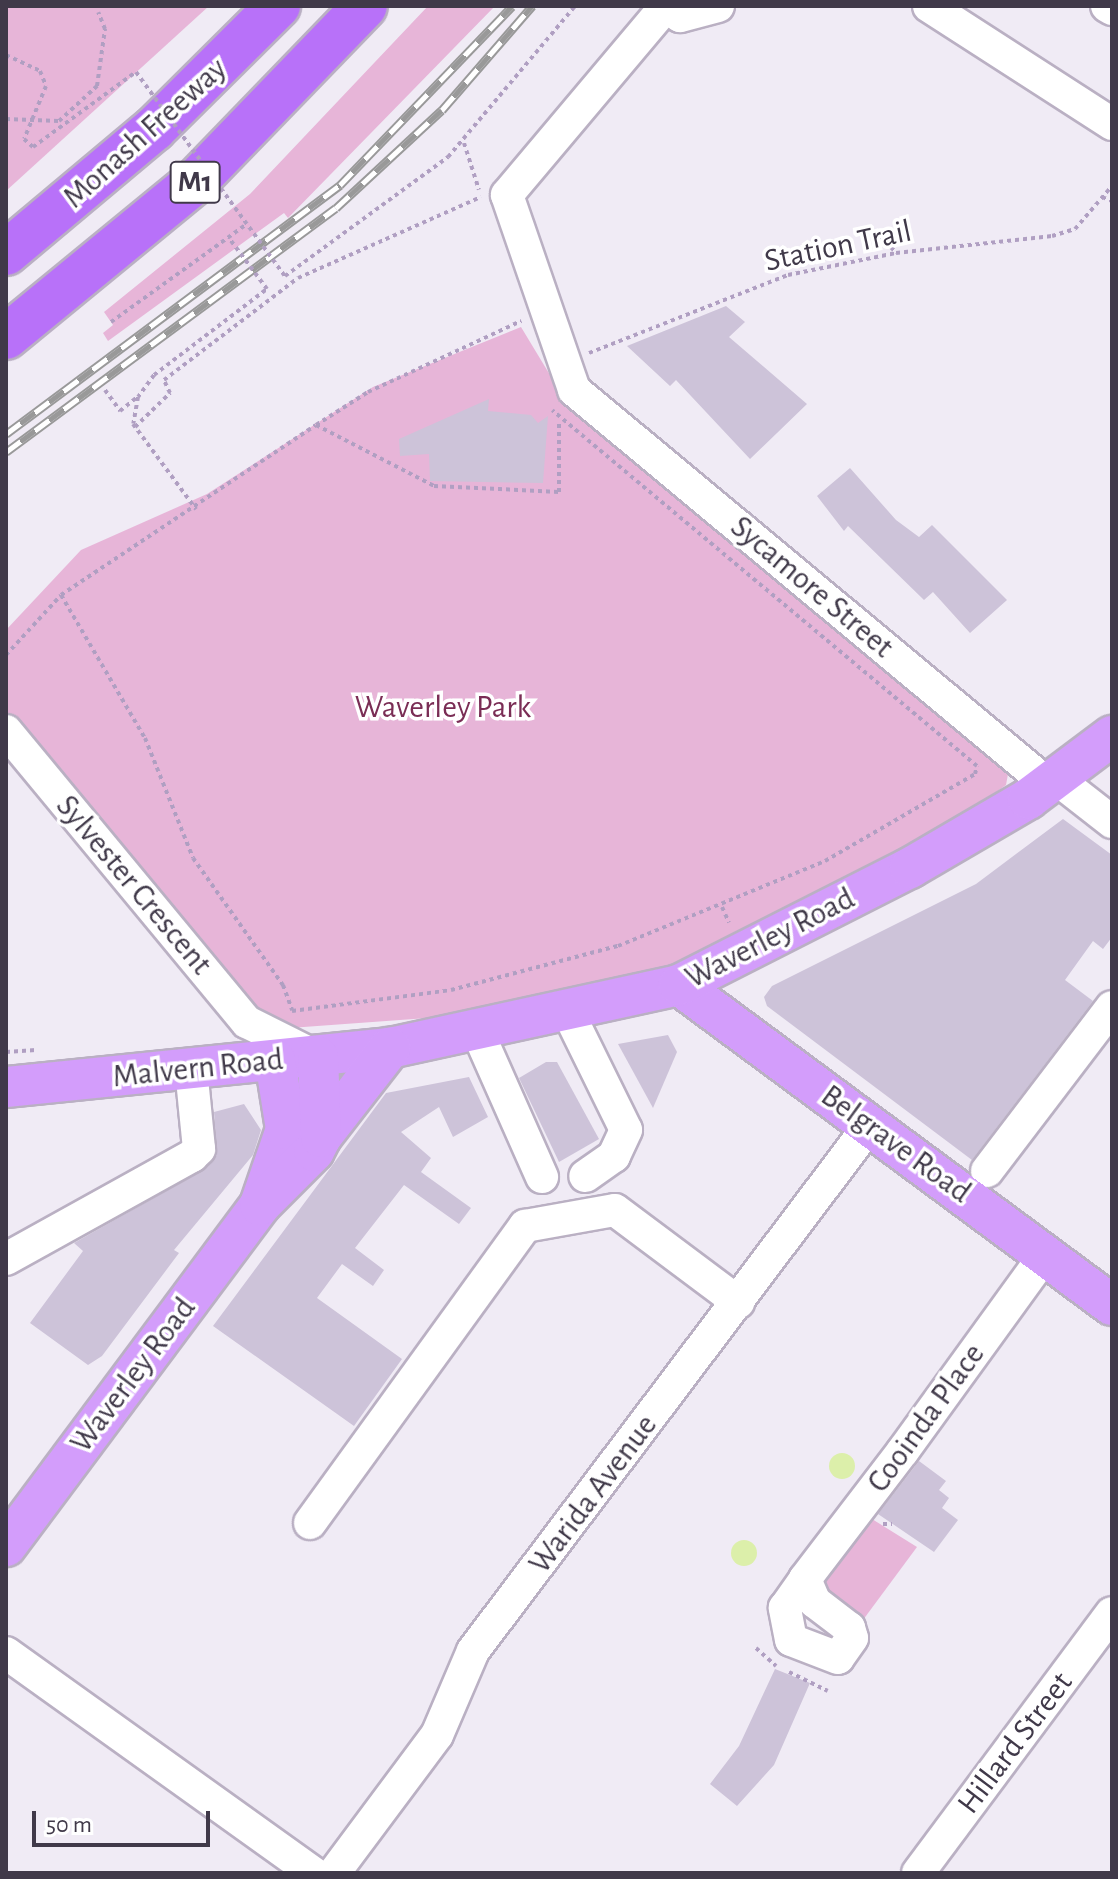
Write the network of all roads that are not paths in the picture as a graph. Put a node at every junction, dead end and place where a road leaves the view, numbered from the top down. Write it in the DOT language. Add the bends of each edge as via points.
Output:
graph roads {
  1 [pos="278,6"];
  2 [pos="365,6"];
  3 [pos="718,6"];
  4 [pos="929,6"];
  5 [pos="1107,6"];
  6 [pos="1112,9"];
  7 [pos="1112,124"];
  8 [pos="6,253"];
  9 [pos="6,337"];
  10 [pos="6,731"];
  11 [pos="1112,736"];
  12 [pos="1053,782"];
  13 [pos="1112,822"];
  14 [pos="679,985"];
  15 [pos="1112,1007"];
  16 [pos="568,1012"];
  17 [pos="476,1028"];
  18 [pos="273,1037"];
  19 [pos="390,1048"];
  20 [pos="318,1057"];
  21 [pos="191,1069"];
  22 [pos="6,1087"];
  23 [pos="870,1125"];
  24 [pos="321,1137"];
  25 [pos="987,1171"];
  26 [pos="585,1176"];
  27 [pos="542,1177"];
  28 [pos="260,1205"];
  29 [pos="1045,1255"];
  30 [pos="6,1259"];
  31 [pos="738,1302"];
  32 [pos="1112,1305"];
  33 [pos="310,1523"];
  34 [pos="6,1546"];
  35 [pos="805,1579"];
  36 [pos="1112,1613"];
  37 [pos="6,1653"];
  38 [pos="313,1873"];
  39 [pos="334,1873"];
  40 [pos="918,1873"];
  1 -- 8 [label="highway, Monash Freeway / M1" via="154,129"];
  2 -- 9 [label="highway, Monash Freeway / M1" via="196,181"];
  3 -- 12 [label="street, Sycamore Street" via="680,16 666,6 511,185 507,206 565,383"];
  4 -- 7 [label="street"];
  5 -- 6 [label="street"];
  10 -- 18 [label="street, Sylvester Crescent"];
  11 -- 12 [label="main road, Waverley Road"];
  12 -- 13 [label="street, Sycamore Street"];
  12 -- 14 [label="main road, Waverley Road" via="910,868"];
  14 -- 16 [label="main road, Waverley Road"];
  14 -- 23 [label="main road, Belgrave Road"];
  15 -- 25 [label="street"];
  16 -- 17 [label="main road, Waverley Road"];
  16 -- 26 [label="street" via="626,1130 614,1156"];
  17 -- 19 [label="main road, Waverley Road"];
  17 -- 27 [label="street"];
  18 -- 20 [label="main road, Malvern Road"];
  18 -- 21 [label="main road, Malvern Road"];
  18 -- 28 [label="main road, Waverley Road" via="286,1129"];
  19 -- 20 [label="main road, Malvern Road"];
  19 -- 24 [label="main road, Waverley Road"];
  20 -- 24 [label="main road"];
  21 -- 22 [label="main road, Malvern Road"];
  21 -- 30 [label="street" via="199,1149"];
  23 -- 29 [label="main road, Belgrave Road"];
  23 -- 31 [label="street, Warida Avenue"];
  24 -- 28 [label="main road, Waverley Road" via="303,1167"];
  28 -- 34 [label="main road, Waverley Road"];
  29 -- 32 [label="main road, Belgrave Road"];
  29 -- 35 [label="street, Cooinda Place"];
  31 -- 33 [label="street" via="615,1210 525,1226"];
  31 -- 39 [label="street, Warida Avenue" via="473,1651 437,1735"];
  36 -- 40 [label="street, Hillard Street"];
  37 -- 38 [label="street"];
}
